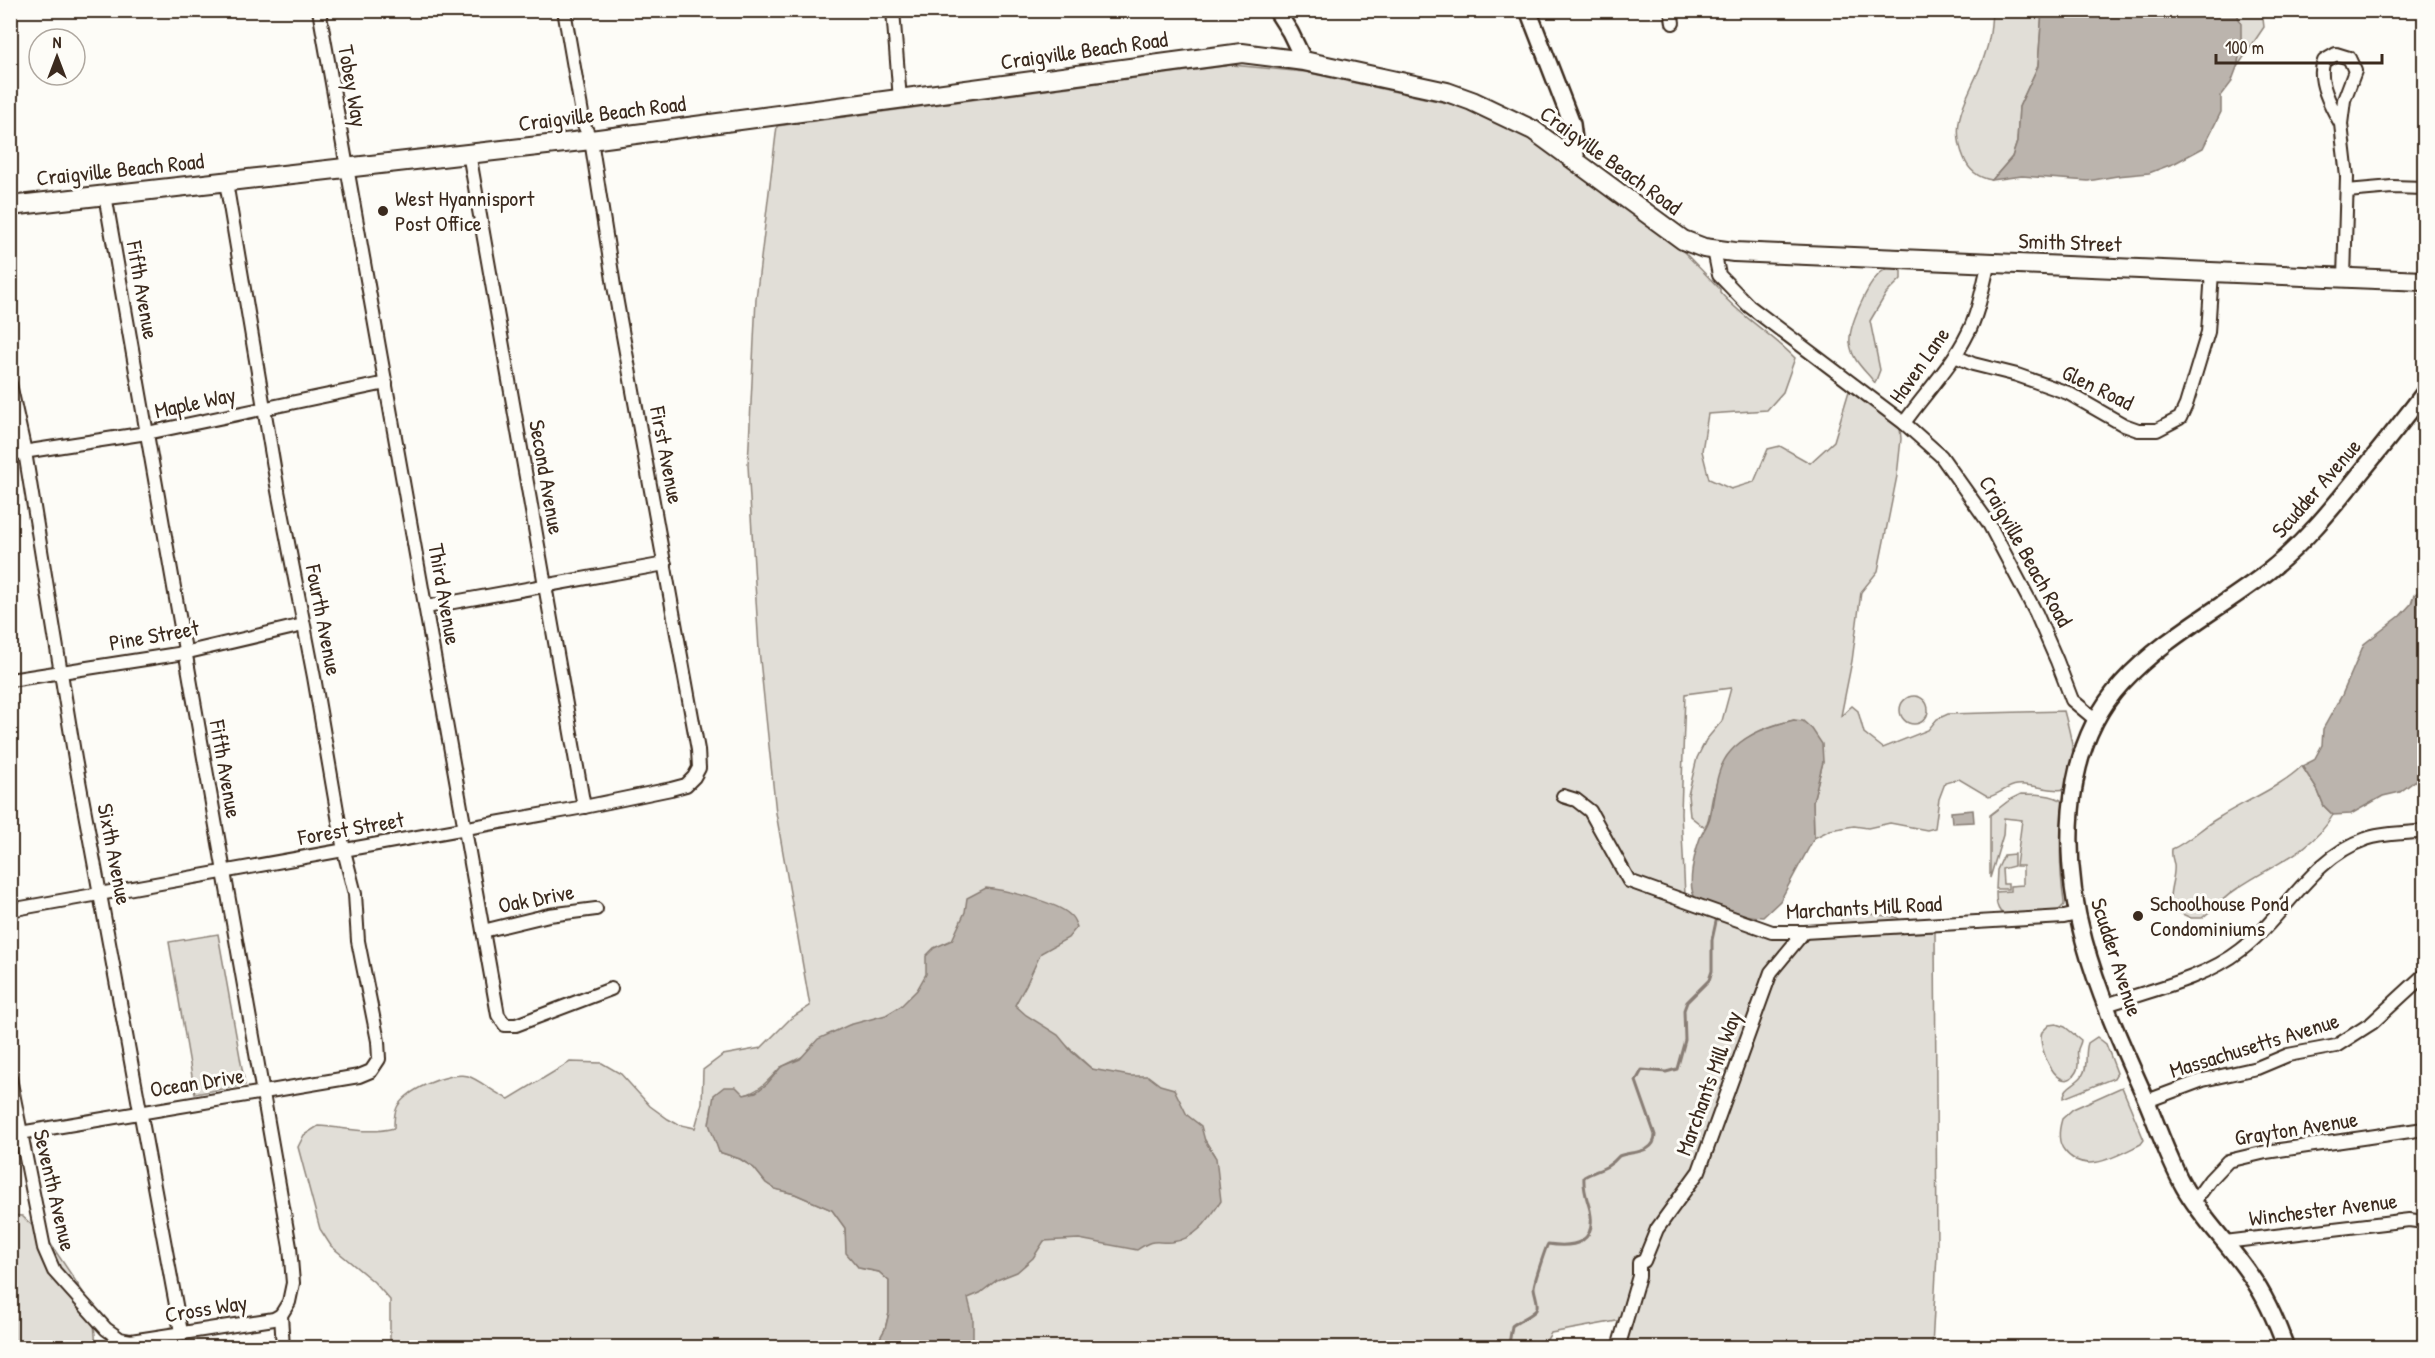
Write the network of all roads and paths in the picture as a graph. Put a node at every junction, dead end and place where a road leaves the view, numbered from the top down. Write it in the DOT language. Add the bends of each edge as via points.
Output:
graph roads {
  1 [pos="319,10"];
  2 [pos="564,10"];
  3 [pos="893,10"];
  4 [pos="1276,10"];
  5 [pos="1528,10"];
  6 [pos="1304,61"];
  7 [pos="900,100"];
  8 [pos="2341,124"];
  9 [pos="591,140"];
  10 [pos="469,153"];
  11 [pos="1577,163"];
  12 [pos="348,168"];
  13 [pos="226,182"];
  14 [pos="2424,188"];
  15 [pos="2347,191"];
  16 [pos="105,195"];
  17 [pos="10,206"];
  18 [pos="1714,250"];
  19 [pos="1989,262"];
  20 [pos="2212,272"];
  21 [pos="2344,278"];
  22 [pos="2424,281"];
  23 [pos="1955,356"];
  24 [pos="386,383"];
  25 [pos="10,384"];
  26 [pos="2424,393"];
  27 [pos="264,408"];
  28 [pos="1904,423"];
  29 [pos="147,433"];
  30 [pos="25,452"];
  31 [pos="10,454"];
  32 [pos="665,564"];
  33 [pos="545,585"];
  34 [pos="426,607"];
  35 [pos="303,625"];
  36 [pos="184,653"];
  37 [pos="61,672"];
  38 [pos="10,680"];
  39 [pos="2096,720"];
  40 [pos="694,777"];
  41 [pos="1563,796"];
  42 [pos="584,807"];
  43 [pos="465,829"];
  44 [pos="2424,831"];
  45 [pos="344,850"];
  46 [pos="223,871"];
  47 [pos="101,894"];
  48 [pos="597,909"];
  49 [pos="10,910"];
  50 [pos="2077,914"];
  51 [pos="483,931"];
  52 [pos="1772,932"];
  53 [pos="1804,932"];
  54 [pos="1785,955"];
  55 [pos="2424,975"];
  56 [pos="611,989"];
  57 [pos="2106,1005"];
  58 [pos="376,1065"];
  59 [pos="10,1078"];
  60 [pos="262,1093"];
  61 [pos="2146,1101"];
  62 [pos="140,1112"];
  63 [pos="2424,1129"];
  64 [pos="20,1133"];
  65 [pos="2194,1202"];
  66 [pos="2424,1222"];
  67 [pos="2226,1242"];
  68 [pos="281,1315"];
  69 [pos="181,1332"];
  70 [pos="136,1340"];
  71 [pos="283,1347"];
  72 [pos="1618,1347"];
  73 [pos="2286,1347"];
  1 -- 12 [label="street, Tobey Way"];
  2 -- 9 [label="street, First Avenue" via="584,125"];
  3 -- 7 [label="street"];
  4 -- 6 [label="street"];
  5 -- 11 [label="street" via="1572,124"];
  6 -- 7 [label="main road, Craigville Beach Road" via="1242,54"];
  6 -- 11 [label="main road, Craigville Beach Road" via="1472,101 1533,130"];
  7 -- 9 [label="main road, Craigville Beach Road"];
  8 -- 8 [label="street" via="2344,100 2355,71 2349,58 2336,54 2326,59 2321,71"];
  8 -- 15 [label="street"];
  9 -- 10 [label="main road, Craigville Beach Road"];
  9 -- 32 [label="street, First Avenue"];
  10 -- 12 [label="main road, Craigville Beach Road"];
  10 -- 33 [label="street, Second Avenue"];
  11 -- 18 [label="main road, Craigville Beach Road" via="1676,236"];
  12 -- 13 [label="main road, Craigville Beach Road"];
  12 -- 24 [label="street, Third Avenue"];
  13 -- 16 [label="main road, Craigville Beach Road"];
  13 -- 27 [label="street, Fourth Avenue"];
  14 -- 15 [label="street"];
  15 -- 21 [label="street"];
  16 -- 17 [label="main road, Craigville Beach Road"];
  16 -- 29 [label="street, Fifth Avenue"];
  18 -- 19 [label="main road, Smith Street"];
  18 -- 28 [label="street, Craigville Beach Road" via="1719,275 1749,306"];
  19 -- 20 [label="main road, Smith Street"];
  19 -- 23 [label="street, Haven Lane" via="1969,332"];
  20 -- 21 [label="main road, Smith Street"];
  20 -- 23 [label="street, Glen Road" via="2208,332 2186,405 2180,418 2157,430 2124,425 2068,393"];
  21 -- 22 [label="main road, Smith Street"];
  23 -- 28 [label="street, Haven Lane"];
  24 -- 27 [label="street, Maple Way"];
  24 -- 34 [label="street, Third Avenue"];
  25 -- 30 [label="street, Sixth Avenue"];
  26 -- 39 [label="street, Scudder Avenue" via="2301,543 2131,673"];
  27 -- 29 [label="street, Maple Way"];
  27 -- 35 [label="street, Fourth Avenue"];
  28 -- 39 [label="street, Craigville Beach Road" via="1941,456 1977,503 2036,613 2072,700"];
  29 -- 30 [label="street, Maple Way"];
  29 -- 36 [label="street, Fifth Avenue"];
  30 -- 31 [label="street, Maple Way"];
  30 -- 37 [label="street, Sixth Avenue"];
  32 -- 33 [label="street"];
  32 -- 40 [label="street, First Avenue" via="698,750 699,768"];
  33 -- 34 [label="street"];
  33 -- 42 [label="street, Second Avenue"];
  34 -- 43 [label="street, Third Avenue"];
  35 -- 36 [label="street, Pine Street"];
  35 -- 45 [label="street, Fourth Avenue"];
  36 -- 37 [label="street, Pine Street"];
  36 -- 46 [label="street, Fifth Avenue"];
  37 -- 38 [label="street, Pine Street"];
  37 -- 47 [label="street, Sixth Avenue"];
  39 -- 50 [label="street, Scudder Avenue" via="2079,767 2070,817 2070,863"];
  40 -- 42 [label="street, Forest Street" via="680,787"];
  41 -- 52 [label="street, Marchants Mill Road" via="1590,811 1629,881"];
  42 -- 43 [label="street, Forest Street"];
  43 -- 45 [label="street, Forest Street"];
  43 -- 51 [label="street, Third Avenue"];
  44 -- 57 [label="street" via="2369,837 2343,849 2249,943 2221,964"];
  45 -- 46 [label="street, Forest Street"];
  45 -- 58 [label="street, Fourth Avenue" via="355,894 358,941 378,1041"];
  46 -- 47 [label="street, Forest Street"];
  46 -- 60 [label="street, Fifth Avenue"];
  47 -- 49 [label="street, Forest Street"];
  47 -- 62 [label="street, Sixth Avenue"];
  48 -- 51 [label="street, Oak Drive" via="549,915"];
  50 -- 53 [label="street, Marchants Mill Road"];
  50 -- 57 [label="street, Scudder Avenue"];
  51 -- 56 [label="street, Third Avenue" via="498,1016 505,1025 520,1024"];
  52 -- 53 [label="street, Marchants Mill Road"];
  52 -- 54 [label="street"];
  53 -- 54 [label="street, Marchants Mill Way"];
  54 -- 72 [label="street, Marchants Mill Way" via="1771,972 1699,1171 1658,1229 1644,1261 1638,1263 1639,1276"];
  55 -- 61 [label="street, Massachusetts Avenue" via="2372,1023 2336,1046 2288,1055"];
  57 -- 61 [label="street, Scudder Avenue"];
  58 -- 60 [label="street, Ocean Drive" via="359,1076"];
  59 -- 64 [label="street, Seventh Avenue"];
  60 -- 62 [label="street, Ocean Drive"];
  60 -- 68 [label="street, Fifth Avenue" via="293,1269 292,1294"];
  61 -- 65 [label="street, Scudder Avenue" via="2178,1176"];
  62 -- 64 [label="street, Ocean Drive"];
  62 -- 69 [label="street, Sixth Avenue"];
  63 -- 65 [label="street, Grayton Avenue" via="2228,1161"];
  64 -- 70 [label="street, Seventh Avenue" via="44,1248 54,1271 106,1329 120,1339"];
  65 -- 67 [label="street, Scudder Avenue"];
  66 -- 67 [label="street, Winchester Avenue" via="2409,1220"];
  67 -- 73 [label="street, Scudder Avenue" via="2256,1283"];
  68 -- 69 [label="street, Cross Way"];
  68 -- 71 [label="street, Fifth Avenue"];
  69 -- 70 [label="street, Cross Way"];
}
